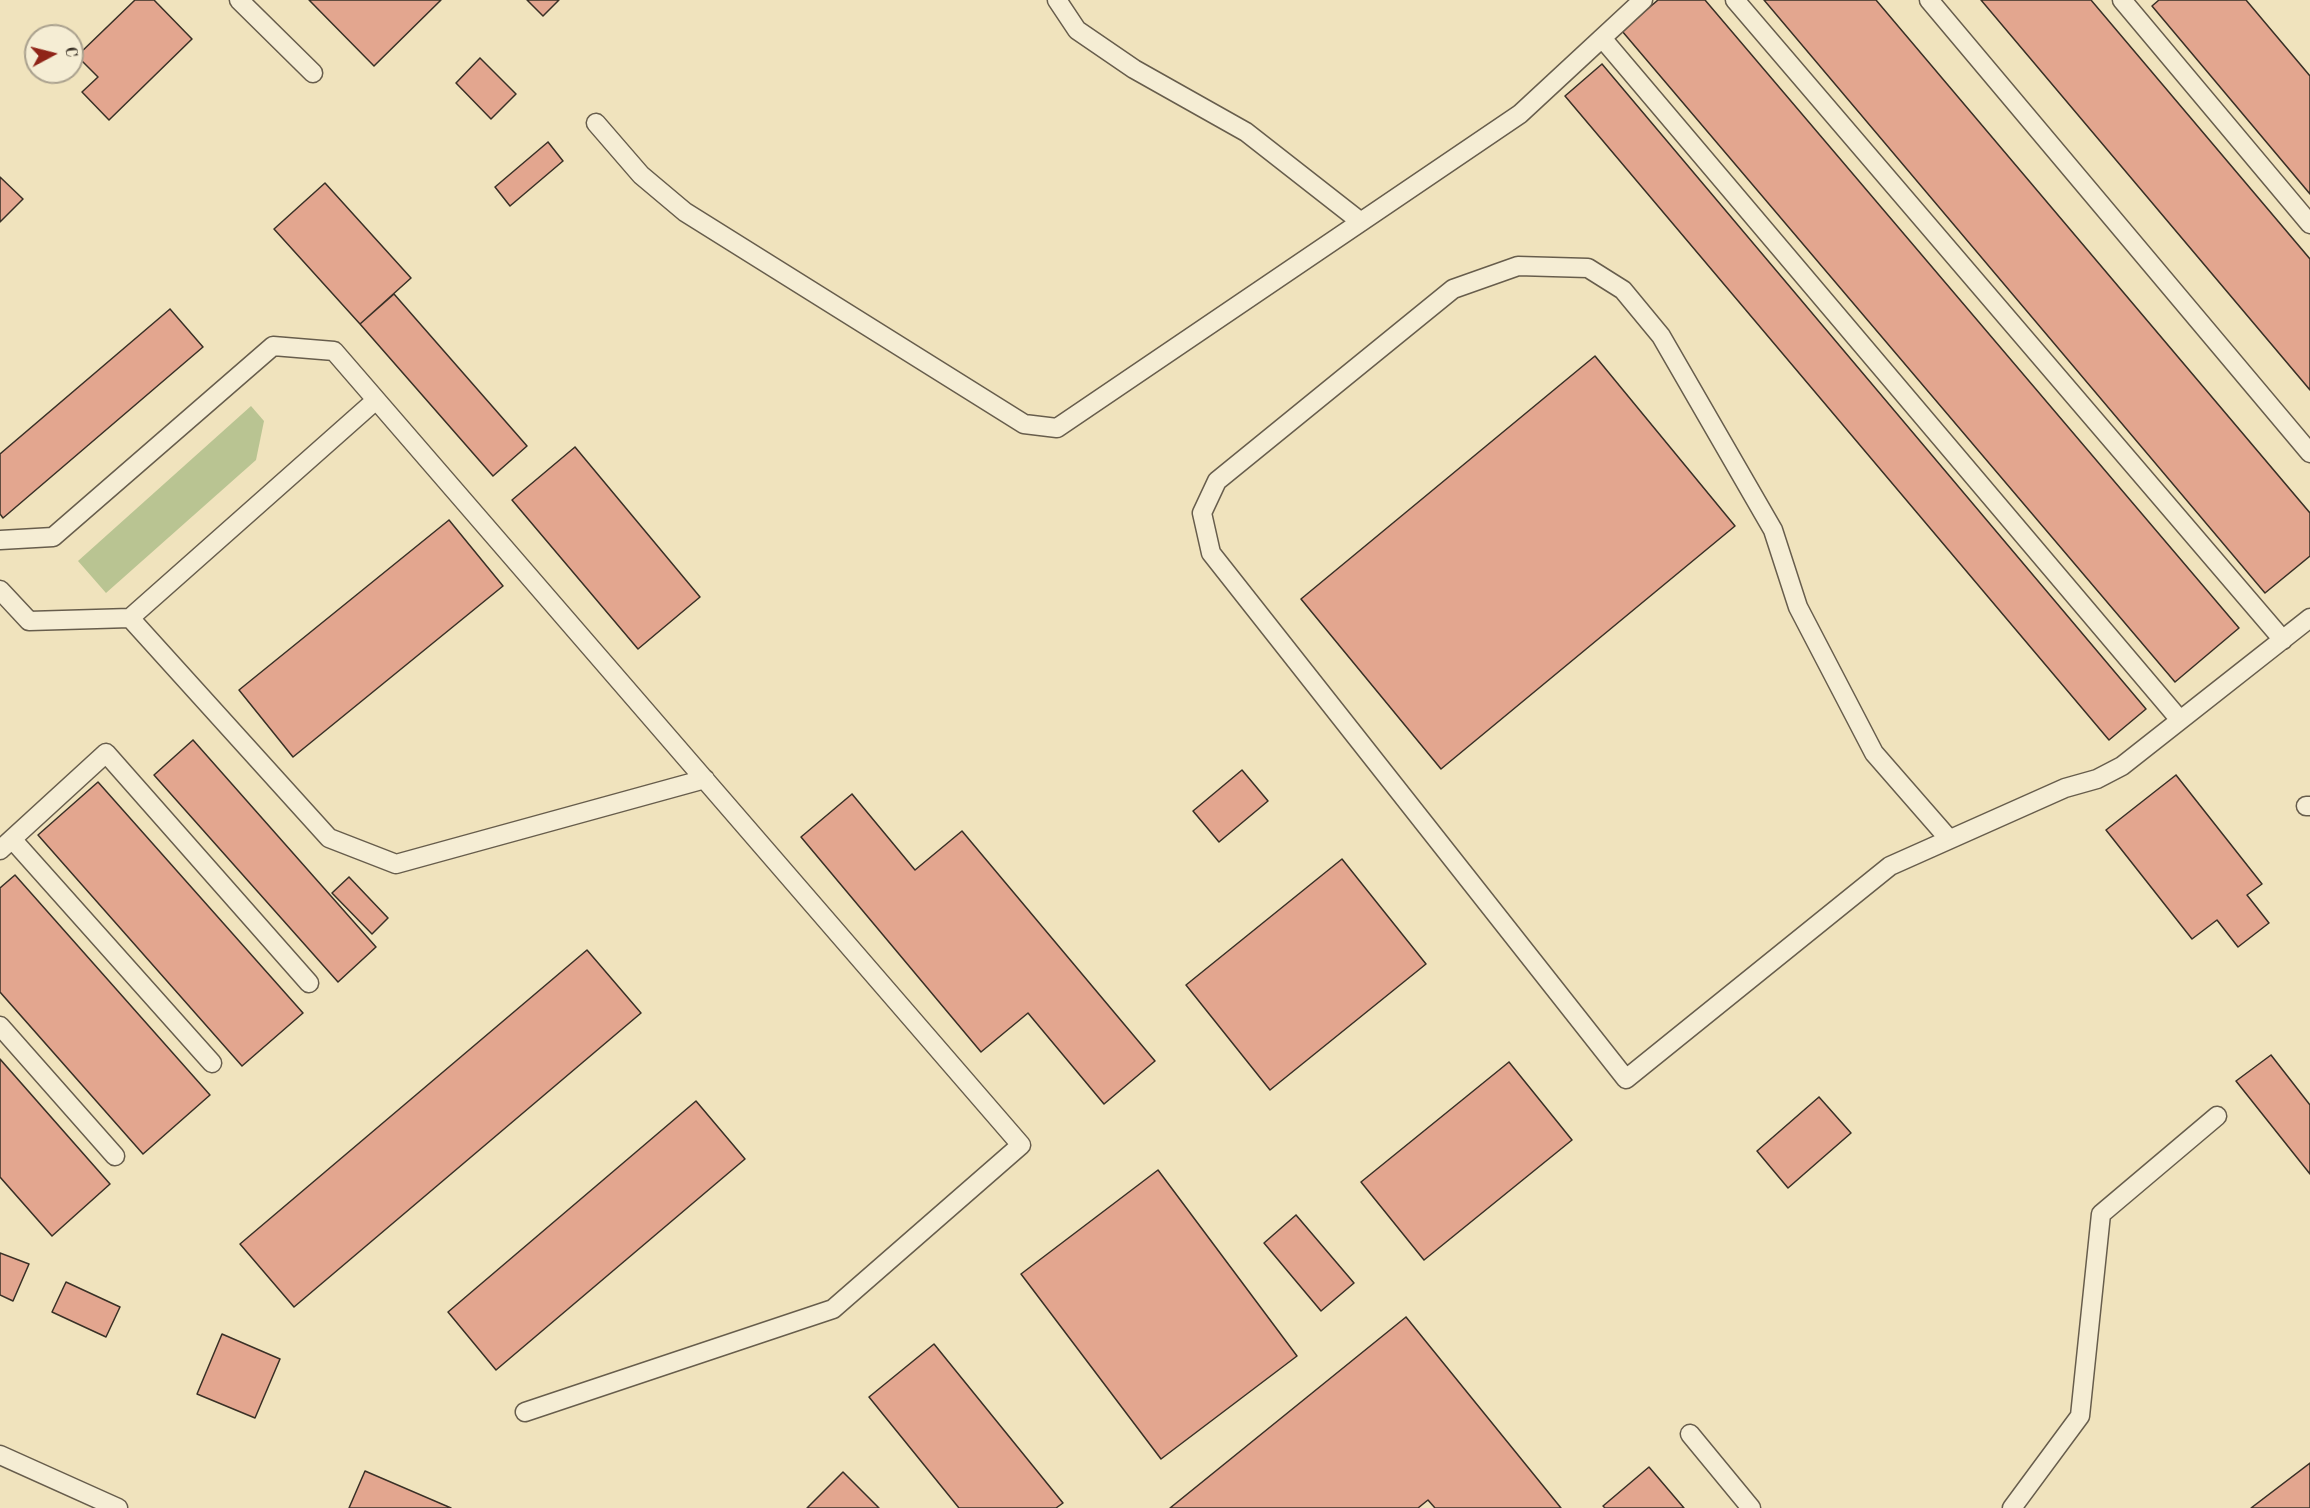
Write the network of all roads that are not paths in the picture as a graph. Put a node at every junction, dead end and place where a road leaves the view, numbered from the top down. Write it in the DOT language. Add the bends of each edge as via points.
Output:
graph roads {
  1 [pos="239,0"];
  2 [pos="1057,0"];
  3 [pos="1643,0"];
  4 [pos="1735,0"];
  5 [pos="1929,0"];
  6 [pos="2122,0"];
  7 [pos="1602,38"];
  8 [pos="313,73"];
  9 [pos="596,123"];
  10 [pos="1362,222"];
  11 [pos="2310,224"];
  12 [pos="376,400"];
  13 [pos="2310,453"];
  14 [pos="0,540"];
  15 [pos="0,590"];
  16 [pos="130,618"];
  17 [pos="2310,618"];
  18 [pos="2283,640"];
  19 [pos="2180,720"];
  20 [pos="705,779"];
  21 [pos="1949,839"];
  22 [pos="6,845"];
  23 [pos="309,982"];
  24 [pos="0,1026"];
  25 [pos="212,1063"];
  26 [pos="2217,1116"];
  27 [pos="115,1156"];
  28 [pos="525,1412"];
  29 [pos="1690,1434"];
  30 [pos="0,1455"];
  31 [pos="118,1508"];
  32 [pos="1751,1508"];
  33 [pos="2012,1508"];
  1 -- 8 [label="lane"];
  2 -- 10 [label="lane" via="1077,30 1134,69 1245,132"];
  3 -- 7 [label="lane"];
  4 -- 18 [label="lane"];
  5 -- 13 [label="lane"];
  6 -- 11 [label="lane"];
  7 -- 10 [label="lane" via="1520,114"];
  7 -- 19 [label="lane"];
  9 -- 10 [label="lane" via="641,175 685,212 1024,424 1057,428"];
  12 -- 14 [label="lane" via="334,351 273,346 53,537"];
  12 -- 16 [label="lane"];
  12 -- 20 [label="lane"];
  15 -- 16 [label="lane" via="28,621"];
  16 -- 20 [label="lane" via="329,838 396,864"];
  17 -- 18 [label="lane"];
  18 -- 19 [label="lane"];
  19 -- 21 [label="lane" via="2122,766 2097,779 2065,788"];
  20 -- 28 [label="lane" via="1022,1145 833,1309"];
  21 -- 21 [label="lane" via="1874,753 1798,607 1773,530 1661,336 1623,290 1588,267 1518,266 1453,289 1217,481 1202,513 1211,553 1626,1079 1890,866"];
  22 -- 23 [label="lane" via="106,753"];
  22 -- 25 [label="lane"];
  24 -- 27 [label="lane"];
  26 -- 33 [label="lane" via="2101,1214 2080,1416"];
  29 -- 32 [label="lane"];
  30 -- 31 [label="lane"];
}
